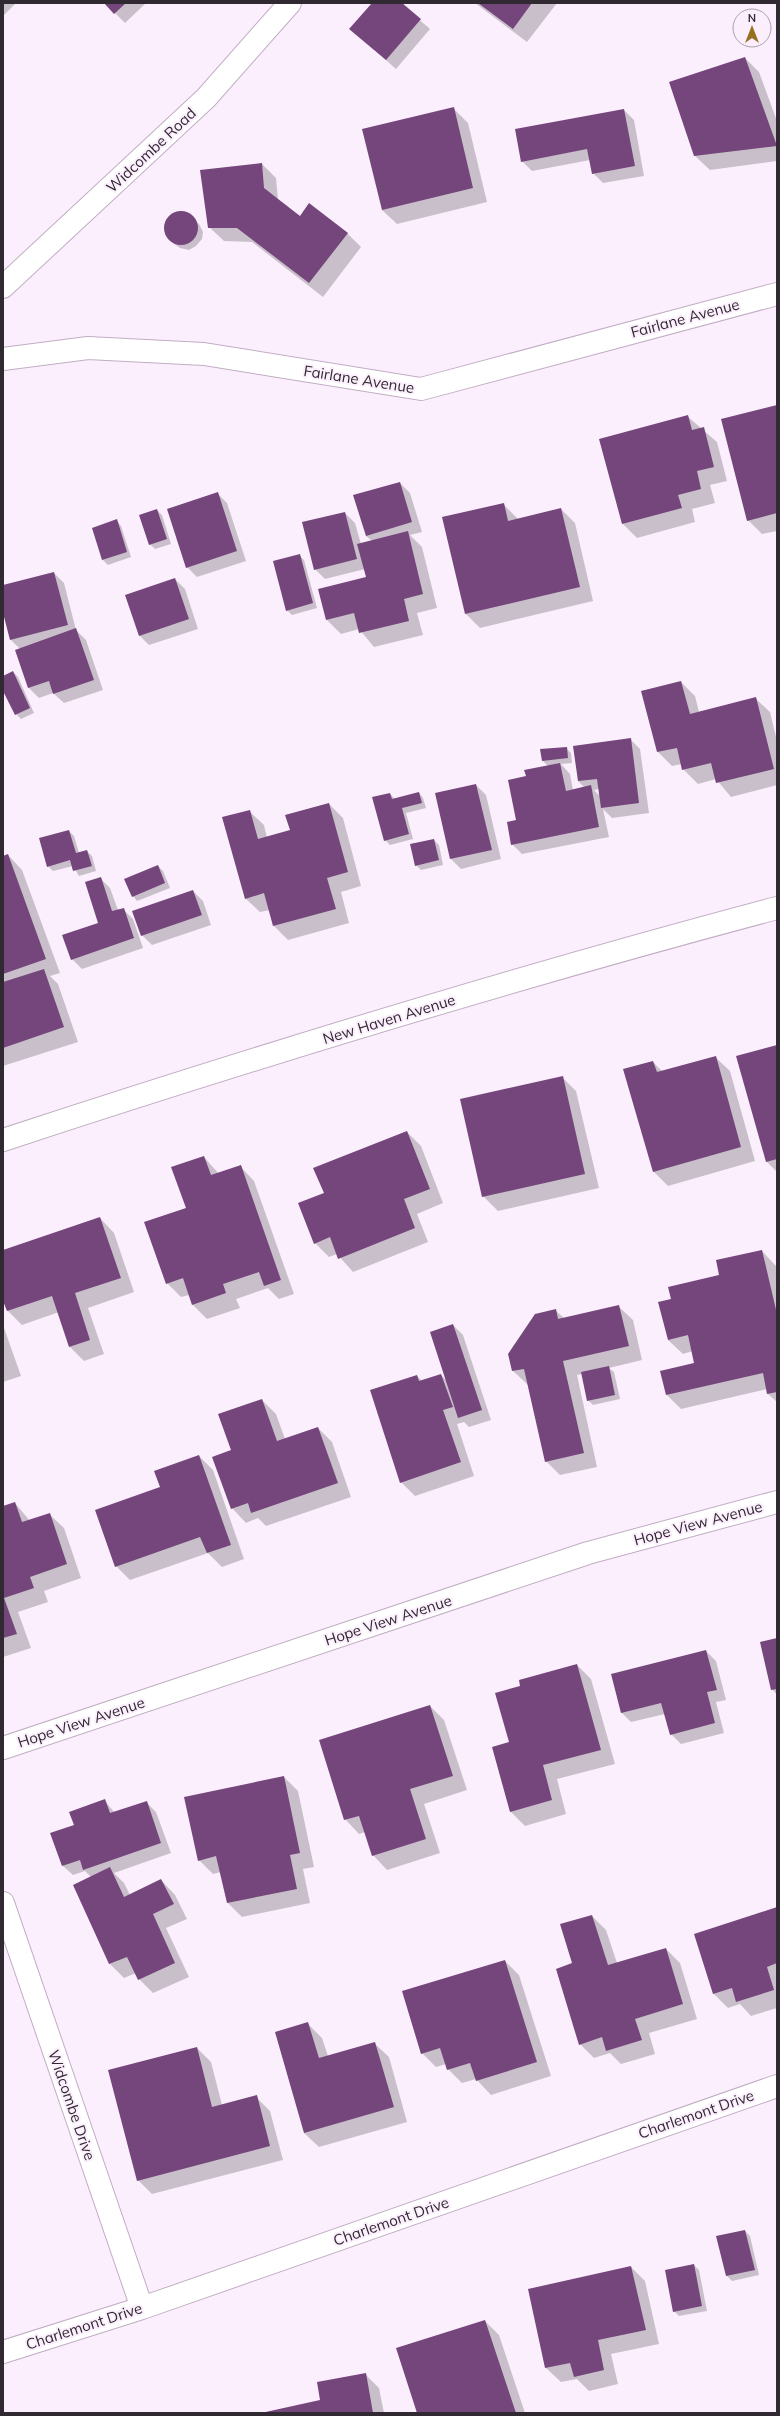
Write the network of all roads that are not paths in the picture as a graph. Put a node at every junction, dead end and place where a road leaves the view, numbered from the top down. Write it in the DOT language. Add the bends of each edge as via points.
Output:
graph roads {
  1 [pos="290,3"];
  2 [pos="3,287"];
  3 [pos="777,294"];
  4 [pos="3,359"];
  5 [pos="777,908"];
  6 [pos="3,1140"];
  7 [pos="777,1502"];
  8 [pos="3,1748"];
  9 [pos="3,1903"];
  10 [pos="777,2086"];
  11 [pos="142,2308"];
  12 [pos="3,2352"];
  1 -- 2 [label="street, Widcombe Road" via="206,98"];
  3 -- 4 [label="street, Fairlane Avenue" via="420,389 204,354 88,348"];
  5 -- 6 [label="street, New Haven Avenue" via="627,948 207,1073"];
  7 -- 8 [label="street, Hope View Avenue" via="588,1553"];
  9 -- 11 [label="street, Widcombe Drive"];
  10 -- 11 [label="street, Charlemont Drive"];
  11 -- 12 [label="street, Charlemont Drive"];
}
